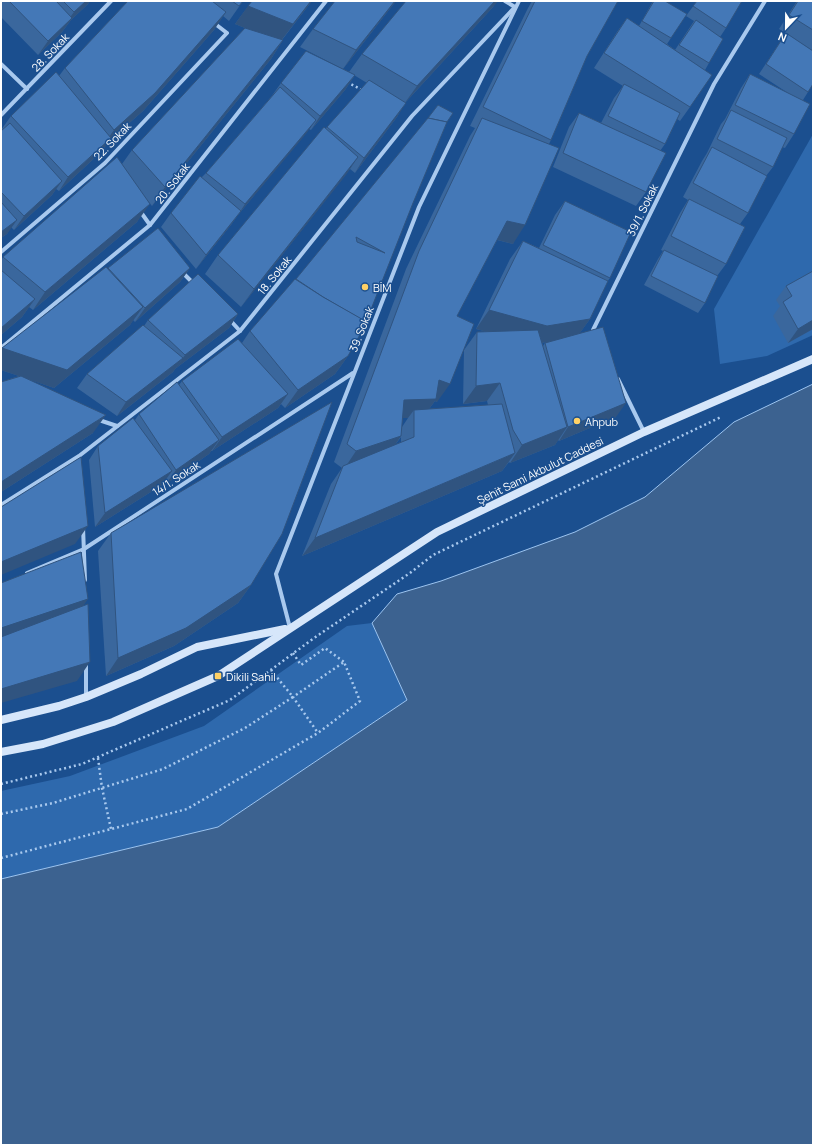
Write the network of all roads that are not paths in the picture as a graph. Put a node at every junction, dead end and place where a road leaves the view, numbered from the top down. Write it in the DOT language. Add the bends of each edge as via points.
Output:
graph roads {
  1 [pos="111,1"];
  2 [pos="326,1"];
  3 [pos="505,1"];
  4 [pos="519,1"];
  5 [pos="765,1"];
  6 [pos="515,7"];
  7 [pos="210,19"];
  8 [pos="1,64"];
  9 [pos="27,89"];
  10 [pos="1,116"];
  11 [pos="105,163"];
  12 [pos="109,169"];
  13 [pos="137,206"];
  14 [pos="150,225"];
  15 [pos="1,252"];
  16 [pos="184,274"];
  17 [pos="200,290"];
  18 [pos="225,316"];
  19 [pos="240,332"];
  20 [pos="597,336"];
  21 [pos="1,348"];
  22 [pos="813,359"];
  23 [pos="354,373"];
  24 [pos="617,378"];
  25 [pos="89,417"];
  26 [pos="117,426"];
  27 [pos="644,432"];
  28 [pos="79,456"];
  29 [pos="80,464"];
  30 [pos="1,505"];
  31 [pos="83,525"];
  32 [pos="84,548"];
  33 [pos="22,576"];
  34 [pos="85,588"];
  35 [pos="290,628"];
  36 [pos="86,658"];
  37 [pos="86,696"];
  38 [pos="1,720"];
  39 [pos="1,752"];
  1 -- 9 [label="street, 28. Sokak"];
  2 -- 14 [label="street, 20. Sokak"];
  3 -- 6 [label="street"];
  4 -- 6 [label="street, 39. Sokak"];
  5 -- 20 [label="street, 39/1. Sokak" via="714,84 593,330"];
  6 -- 19 [label="street, 18. Sokak" via="412,116"];
  6 -- 23 [label="street, 39. Sokak" via="419,207"];
  7 -- 11 [label="street, 22. Sokak" via="227,33"];
  8 -- 9 [label="street"];
  9 -- 10 [label="street, 28. Sokak"];
  11 -- 12 [label="street"];
  11 -- 15 [label="street, 22. Sokak"];
  13 -- 14 [label="street"];
  14 -- 21 [label="street, 20. Sokak"];
  16 -- 17 [label="street"];
  18 -- 19 [label="street"];
  19 -- 26 [label="street, 18. Sokak"];
  22 -- 27 [label="main road, Şehit Sami Akbulut Caddesi"];
  23 -- 32 [label="street, 14/1. Sokak"];
  23 -- 35 [label="street, 39. Sokak" via="276,574"];
  24 -- 27 [label="street"];
  25 -- 26 [label="street"];
  26 -- 28 [label="street, 18. Sokak"];
  27 -- 35 [label="main road, Şehit Sami Akbulut Caddesi" via="437,532"];
  28 -- 29 [label="street"];
  28 -- 30 [label="street, 18. Sokak"];
  31 -- 32 [label="street"];
  32 -- 33 [label="street, 14/1. Sokak"];
  32 -- 34 [label="street"];
  35 -- 37 [label="main road, Şehit Sami Akbulut Caddesi" via="197,647 141,674"];
  35 -- 39 [label="main road, Şehit Sami Akbulut Caddesi" via="218,676 113,722 43,744"];
  36 -- 37 [label="street"];
  37 -- 38 [label="main road, Şehit Sami Akbulut Caddesi" via="59,706"];
}
